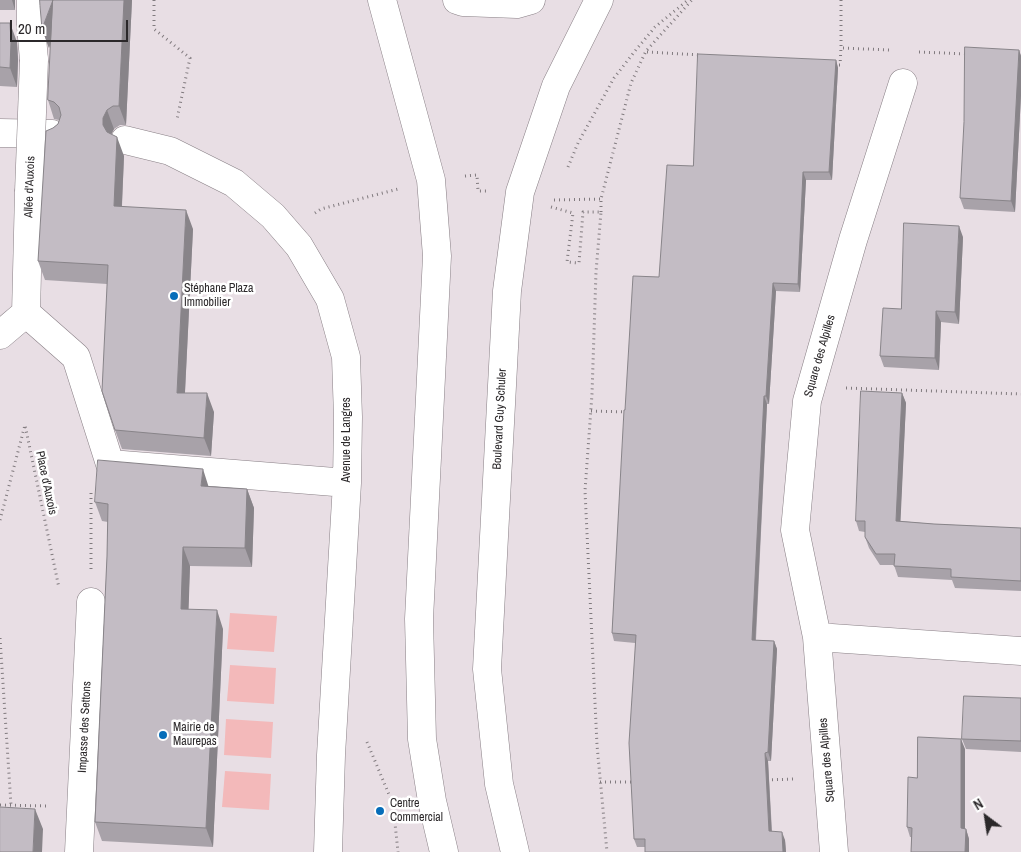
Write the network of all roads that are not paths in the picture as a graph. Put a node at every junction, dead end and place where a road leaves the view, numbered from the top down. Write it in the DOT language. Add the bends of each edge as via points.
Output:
graph roads {
  1 [pos="382,0"];
  2 [pos="457,0"];
  3 [pos="531,0"];
  4 [pos="599,0"];
  5 [pos="24,17"];
  6 [pos="903,83"];
  7 [pos="0,133"];
  8 [pos="52,134"];
  9 [pos="125,140"];
  10 [pos="26,313"];
  11 [pos="0,335"];
  12 [pos="347,483"];
  13 [pos="90,612"];
  14 [pos="817,637"];
  15 [pos="1021,651"];
  16 [pos="79,852"];
  17 [pos="328,852"];
  18 [pos="444,852"];
  19 [pos="515,852"];
  20 [pos="834,852"];
  1 -- 18 [label="street" via="431,180 437,256 419,619 422,739"];
  2 -- 3 [label="street" via="517,4"];
  4 -- 19 [label="street, Boulevard Guy Schuler" via="556,86 520,192 507,291 487,669 500,784"];
  5 -- 10 [label="street, Allée d'Auxois, bridge" via="34,60"];
  6 -- 14 [label="street, Square des Alpilles" via="806,401 794,530"];
  7 -- 8 [label="street"];
  9 -- 12 [label="street, Avenue de Langres" via="170,151 234,183 273,216 298,246 330,300 346,357"];
  10 -- 11 [label="street"];
  10 -- 12 [label="street" via="76,357 110,464"];
  12 -- 17 [label="street, Avenue de Langres"];
  13 -- 16 [label="street, Impasse des Settons"];
  14 -- 15 [label="street"];
  14 -- 20 [label="street, Square des Alpilles"];
}
